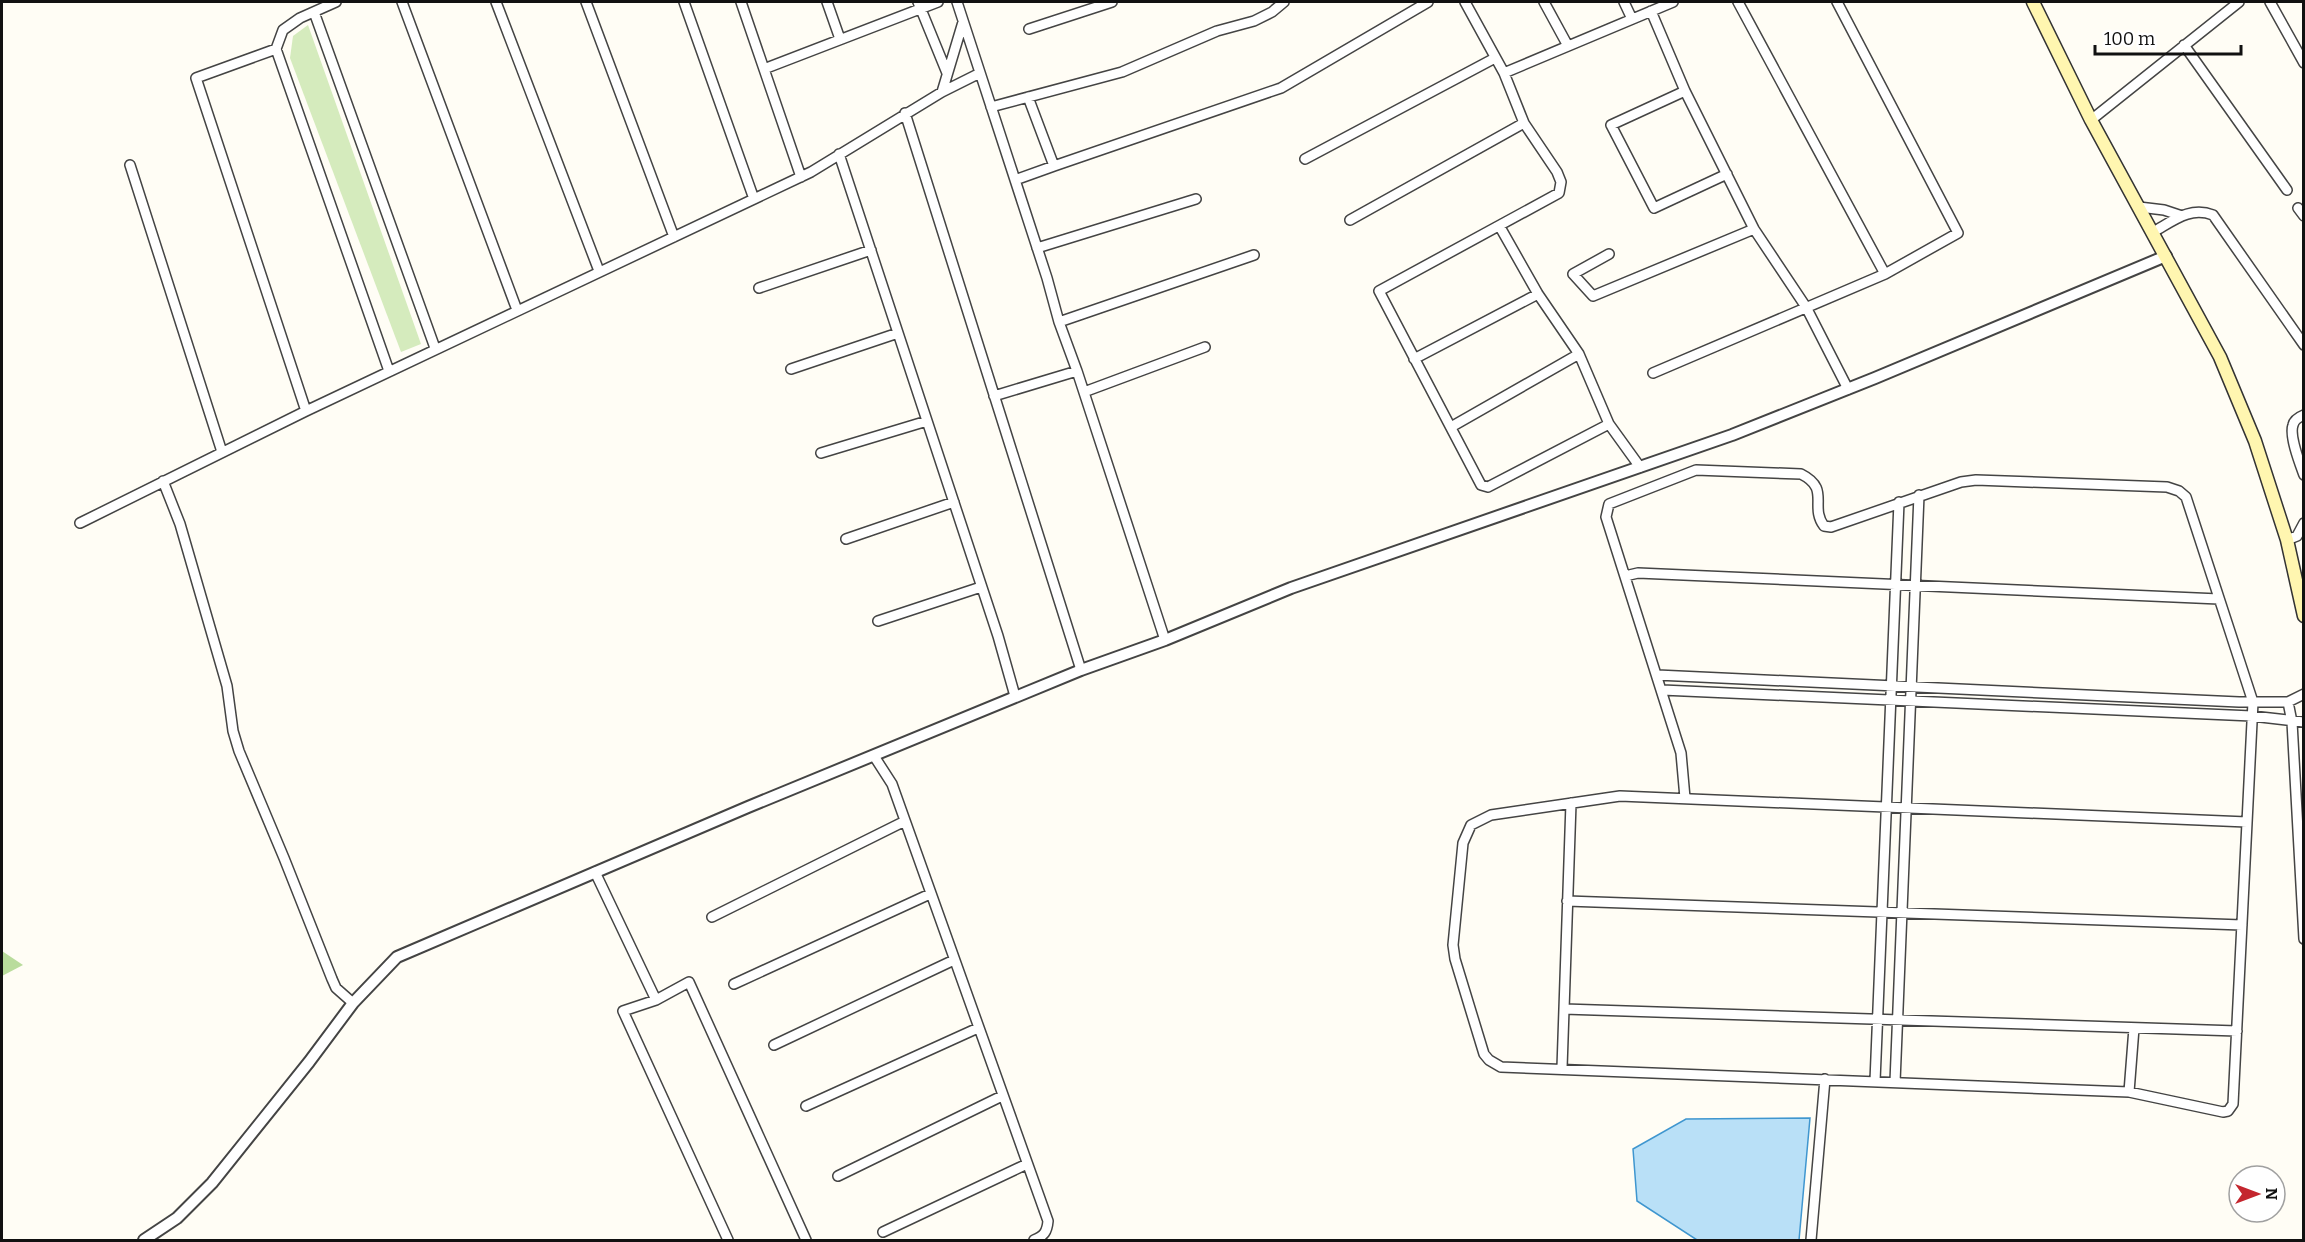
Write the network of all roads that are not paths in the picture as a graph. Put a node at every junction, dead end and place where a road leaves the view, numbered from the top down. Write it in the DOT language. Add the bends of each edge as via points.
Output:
graph roads {
  1 [pos="336,2"];
  2 [pos="402,2"];
  3 [pos="496,2"];
  4 [pos="586,2"];
  5 [pos="684,2"];
  6 [pos="741,2"];
  7 [pos="827,2"];
  8 [pos="938,2"];
  9 [pos="957,2"];
  10 [pos="1112,2"];
  11 [pos="1284,2"];
  12 [pos="1428,2"];
  13 [pos="1465,2"];
  14 [pos="1544,2"];
  15 [pos="1624,2"];
  16 [pos="1673,2"];
  17 [pos="1738,2"];
  18 [pos="1837,2"];
  19 [pos="2033,2"];
  20 [pos="2239,2"];
  21 [pos="2270,2"];
  22 [pos="919,5"];
  23 [pos="1651,11"];
  24 [pos="314,12"];
  25 [pos="1632,19"];
  26 [pos="963,22"];
  27 [pos="1029,29"];
  28 [pos="840,39"];
  29 [pos="2184,45"];
  30 [pos="1568,46"];
  31 [pos="276,49"];
  32 [pos="1495,58"];
  33 [pos="2304,63"];
  34 [pos="764,69"];
  35 [pos="946,72"];
  36 [pos="980,73"];
  37 [pos="1504,73"];
  38 [pos="1685,91"];
  39 [pos="942,92"];
  40 [pos="1028,97"];
  41 [pos="991,107"];
  42 [pos="905,114"];
  43 [pos="2091,120"];
  44 [pos="1524,123"];
  45 [pos="839,154"];
  46 [pos="1305,159"];
  47 [pos="130,165"];
  48 [pos="1054,166"];
  49 [pos="1727,174"];
  50 [pos="801,177"];
  51 [pos="1015,180"];
  52 [pos="2287,190"];
  53 [pos="754,199"];
  54 [pos="1196,199"];
  55 [pos="2139,207"];
  56 [pos="2182,216"];
  57 [pos="1350,220"];
  58 [pos="1500,227"];
  59 [pos="1754,229"];
  60 [pos="2152,232"];
  61 [pos="674,237"];
  62 [pos="1037,248"];
  63 [pos="870,250"];
  64 [pos="1610,254"];
  65 [pos="1254,255"];
  66 [pos="2166,256"];
  67 [pos="599,272"];
  68 [pos="1885,274"];
  69 [pos="759,288"];
  70 [pos="1538,294"];
  71 [pos="1806,308"];
  72 [pos="517,310"];
  73 [pos="1059,322"];
  74 [pos="898,333"];
  75 [pos="2304,345"];
  76 [pos="1205,347"];
  77 [pos="435,348"];
  78 [pos="1579,354"];
  79 [pos="1414,359"];
  80 [pos="791,369"];
  81 [pos="389,371"];
  82 [pos="1077,371"];
  83 [pos="1653,373"];
  84 [pos="1848,389"];
  85 [pos="1084,392"];
  86 [pos="994,396"];
  87 [pos="306,411"];
  88 [pos="2304,415"];
  89 [pos="927,421"];
  90 [pos="1609,424"];
  91 [pos="1450,427"];
  92 [pos="222,452"];
  93 [pos="821,453"];
  94 [pos="1640,467"];
  95 [pos="2304,475"];
  96 [pos="163,481"];
  97 [pos="1919,495"];
  98 [pos="954,502"];
  99 [pos="1899,502"];
  100 [pos="80,523"];
  101 [pos="2304,524"];
  102 [pos="846,539"];
  103 [pos="2287,540"];
  104 [pos="1625,576"];
  105 [pos="1895,584"];
  106 [pos="1916,585"];
  107 [pos="981,587"];
  108 [pos="2219,599"];
  109 [pos="2304,616"];
  110 [pos="878,621"];
  111 [pos="1165,640"];
  112 [pos="1080,670"];
  113 [pos="1657,675"];
  114 [pos="1890,687"];
  115 [pos="1912,688"];
  116 [pos="1662,690"];
  117 [pos="2304,694"];
  118 [pos="1015,696"];
  119 [pos="1892,700"];
  120 [pos="1912,701"];
  121 [pos="2253,702"];
  122 [pos="2288,702"];
  123 [pos="2252,716"];
  124 [pos="2292,722"];
  125 [pos="2304,722"];
  126 [pos="874,756"];
  127 [pos="1685,798"];
  128 [pos="1571,803"];
  129 [pos="1887,807"];
  130 [pos="1907,807"];
  131 [pos="905,821"];
  132 [pos="2247,822"];
  133 [pos="595,872"];
  134 [pos="930,894"];
  135 [pos="1567,901"];
  136 [pos="1882,911"];
  137 [pos="1902,912"];
  138 [pos="712,917"];
  139 [pos="2242,925"];
  140 [pos="2304,939"];
  141 [pos="954,960"];
  142 [pos="734,984"];
  143 [pos="656,1000"];
  144 [pos="353,1003"];
  145 [pos="1564,1009"];
  146 [pos="1877,1020"];
  147 [pos="1898,1020"];
  148 [pos="978,1028"];
  149 [pos="2133,1028"];
  150 [pos="2237,1031"];
  151 [pos="774,1045"];
  152 [pos="1562,1068"];
  153 [pos="1826,1079"];
  154 [pos="1875,1081"];
  155 [pos="1894,1082"];
  156 [pos="2129,1092"];
  157 [pos="1002,1096"];
  158 [pos="806,1106"];
  159 [pos="1027,1164"];
  160 [pos="838,1176"];
  161 [pos="883,1232"];
  162 [pos="144,1240"];
  163 [pos="728,1240"];
  164 [pos="806,1240"];
  165 [pos="1034,1240"];
  166 [pos="1811,1240"];
  1 -- 24 [label="street"];
  2 -- 72 [label="street"];
  3 -- 67 [label="street"];
  4 -- 61 [label="street"];
  5 -- 53 [label="street"];
  6 -- 34 [label="street"];
  7 -- 28 [label="street"];
  8 -- 22 [label="street"];
  9 -- 26 [label="street"];
  10 -- 27 [label="street"];
  11 -- 40 [label="street" via="1254,21 1217,31 1122,72"];
  12 -- 48 [label="street" via="1281,88"];
  13 -- 32 [label="street"];
  14 -- 30 [label="street"];
  15 -- 25 [label="street"];
  16 -- 23 [label="street"];
  17 -- 68 [label="street"];
  18 -- 68 [label="street" via="1958,233"];
  19 -- 43 [label="main road"];
  20 -- 29 [label="street"];
  21 -- 33 [label="street"];
  22 -- 28 [label="street"];
  22 -- 35 [label="street"];
  23 -- 25 [label="street"];
  23 -- 38 [label="street"];
  24 -- 31 [label="street" via="283,30"];
  24 -- 77 [label="street"];
  25 -- 30 [label="street"];
  26 -- 35 [label="street"];
  26 -- 36 [label="street"];
  28 -- 34 [label="street"];
  29 -- 43 [label="street"];
  29 -- 52 [label="street"];
  30 -- 37 [label="street"];
  31 -- 81 [label="street"];
  31 -- 87 [label="street" via="196,78"];
  32 -- 37 [label="street"];
  32 -- 46 [label="street"];
  34 -- 50 [label="street"];
  35 -- 39 [label="street"];
  36 -- 39 [label="street"];
  36 -- 41 [label="street"];
  37 -- 44 [label="street"];
  38 -- 49 [label="street"];
  38 -- 49 [label="street" via="1611,125 1654,208"];
  39 -- 42 [label="street"];
  40 -- 41 [label="street"];
  40 -- 48 [label="street"];
  41 -- 51 [label="street"];
  42 -- 45 [label="street"];
  42 -- 86 [label="street"];
  43 -- 55 [label="main road"];
  44 -- 57 [label="street"];
  44 -- 58 [label="street" via="1557,172 1561,187 1559,193"];
  45 -- 50 [label="street"];
  45 -- 63 [label="street"];
  47 -- 92 [label="street"];
  48 -- 51 [label="street"];
  49 -- 59 [label="street"];
  50 -- 53 [label="street"];
  51 -- 62 [label="street"];
  53 -- 61 [label="street"];
  54 -- 62 [label="street"];
  55 -- 56 [label="street"];
  55 -- 60 [label="main road"];
  56 -- 60 [label="street"];
  56 -- 75 [label="street" via="2202,211 2213,215"];
  58 -- 70 [label="street"];
  58 -- 79 [label="street" via="1379,291"];
  59 -- 64 [label="street" via="1593,296 1574,274"];
  59 -- 71 [label="street"];
  60 -- 66 [label="main road"];
  61 -- 67 [label="street"];
  62 -- 73 [label="street"];
  63 -- 69 [label="street"];
  63 -- 74 [label="street"];
  65 -- 73 [label="street"];
  66 -- 84 [label="street"];
  66 -- 103 [label="main road" via="2220,357 2255,441"];
  67 -- 72 [label="street"];
  68 -- 71 [label="street"];
  70 -- 78 [label="street"];
  70 -- 79 [label="street"];
  71 -- 83 [label="street"];
  71 -- 84 [label="street"];
  72 -- 77 [label="street"];
  73 -- 82 [label="street"];
  74 -- 80 [label="street"];
  74 -- 89 [label="street"];
  76 -- 85 [label="street"];
  77 -- 81 [label="street"];
  78 -- 90 [label="street"];
  78 -- 91 [label="street"];
  79 -- 91 [label="street"];
  81 -- 87 [label="street"];
  82 -- 85 [label="street"];
  82 -- 86 [label="street"];
  84 -- 94 [label="street"];
  85 -- 111 [label="street"];
  86 -- 112 [label="street"];
  87 -- 92 [label="street"];
  88 -- 95 [label="street" via="2293,425 2292,434"];
  89 -- 93 [label="street"];
  89 -- 98 [label="street"];
  90 -- 91 [label="street" via="1488,487 1482,485"];
  90 -- 94 [label="street"];
  92 -- 96 [label="street"];
  94 -- 111 [label="street" via="1291,588"];
  96 -- 100 [label="street"];
  96 -- 144 [label="street" via="180,524 227,686 239,751 336,988"];
  97 -- 99 [label="street"];
  97 -- 106 [label="street"];
  97 -- 108 [label="street" via="1977,480 2167,487 2179,491 2186,497"];
  98 -- 102 [label="street"];
  98 -- 107 [label="street"];
  99 -- 104 [label="street" via="1831,527 1824,526 1818,519 1819,492 1813,480 1802,474 1696,470 1609,504 1606,517"];
  99 -- 105 [label="street"];
  101 -- 103 [label="street" via="2297,536"];
  103 -- 109 [label="main road"];
  104 -- 105 [label="street" via="1638,573"];
  104 -- 113 [label="street"];
  105 -- 106 [label="street"];
  105 -- 114 [label="street"];
  106 -- 108 [label="street"];
  106 -- 115 [label="street"];
  107 -- 110 [label="street"];
  107 -- 118 [label="street"];
  108 -- 121 [label="street"];
  111 -- 112 [label="street"];
  112 -- 118 [label="street"];
  113 -- 114 [label="street"];
  113 -- 116 [label="street"];
  114 -- 115 [label="street"];
  114 -- 119 [label="street"];
  115 -- 120 [label="street"];
  115 -- 121 [label="street"];
  116 -- 119 [label="street"];
  116 -- 127 [label="street" via="1681,753"];
  117 -- 122 [label="street"];
  118 -- 126 [label="street"];
  119 -- 120 [label="street"];
  119 -- 129 [label="street"];
  120 -- 123 [label="street"];
  120 -- 130 [label="street"];
  121 -- 122 [label="street"];
  121 -- 123 [label="street"];
  122 -- 124 [label="street"];
  123 -- 124 [label="street"];
  123 -- 132 [label="street"];
  124 -- 125 [label="street"];
  124 -- 140 [label="street"];
  126 -- 131 [label="street" via="892,784"];
  126 -- 133 [label="street"];
  127 -- 128 [label="street" via="1620,796"];
  127 -- 129 [label="street"];
  128 -- 135 [label="street"];
  128 -- 152 [label="street" via="1491,815 1471,825 1463,843 1453,945 1480,1043 1489,1060 1501,1066"];
  129 -- 130 [label="street"];
  129 -- 136 [label="street"];
  130 -- 132 [label="street"];
  130 -- 137 [label="street"];
  131 -- 134 [label="street"];
  131 -- 138 [label="street"];
  132 -- 139 [label="street"];
  133 -- 143 [label="street"];
  133 -- 144 [label="street" via="397,957"];
  134 -- 141 [label="street"];
  134 -- 142 [label="street"];
  135 -- 136 [label="street"];
  135 -- 145 [label="street"];
  136 -- 137 [label="street"];
  136 -- 146 [label="street"];
  137 -- 139 [label="street"];
  137 -- 147 [label="street"];
  139 -- 150 [label="street"];
  141 -- 148 [label="street"];
  141 -- 151 [label="street"];
  143 -- 163 [label="street" via="623,1011"];
  143 -- 164 [label="street" via="689,982"];
  144 -- 162 [label="street" via="212,1183 177,1218"];
  145 -- 146 [label="street"];
  145 -- 152 [label="street"];
  146 -- 147 [label="street"];
  146 -- 154 [label="street"];
  147 -- 149 [label="street"];
  147 -- 155 [label="street"];
  148 -- 157 [label="street"];
  148 -- 158 [label="street"];
  149 -- 150 [label="street"];
  149 -- 156 [label="street"];
  150 -- 156 [label="street" via="2233,1104 2228,1111"];
  152 -- 153 [label="street"];
  153 -- 154 [label="street"];
  153 -- 166 [label="street"];
  154 -- 155 [label="street"];
  155 -- 156 [label="street"];
  157 -- 159 [label="street"];
  157 -- 160 [label="street"];
  159 -- 161 [label="street"];
  159 -- 165 [label="street" via="1048,1221 1047,1231"];
}
